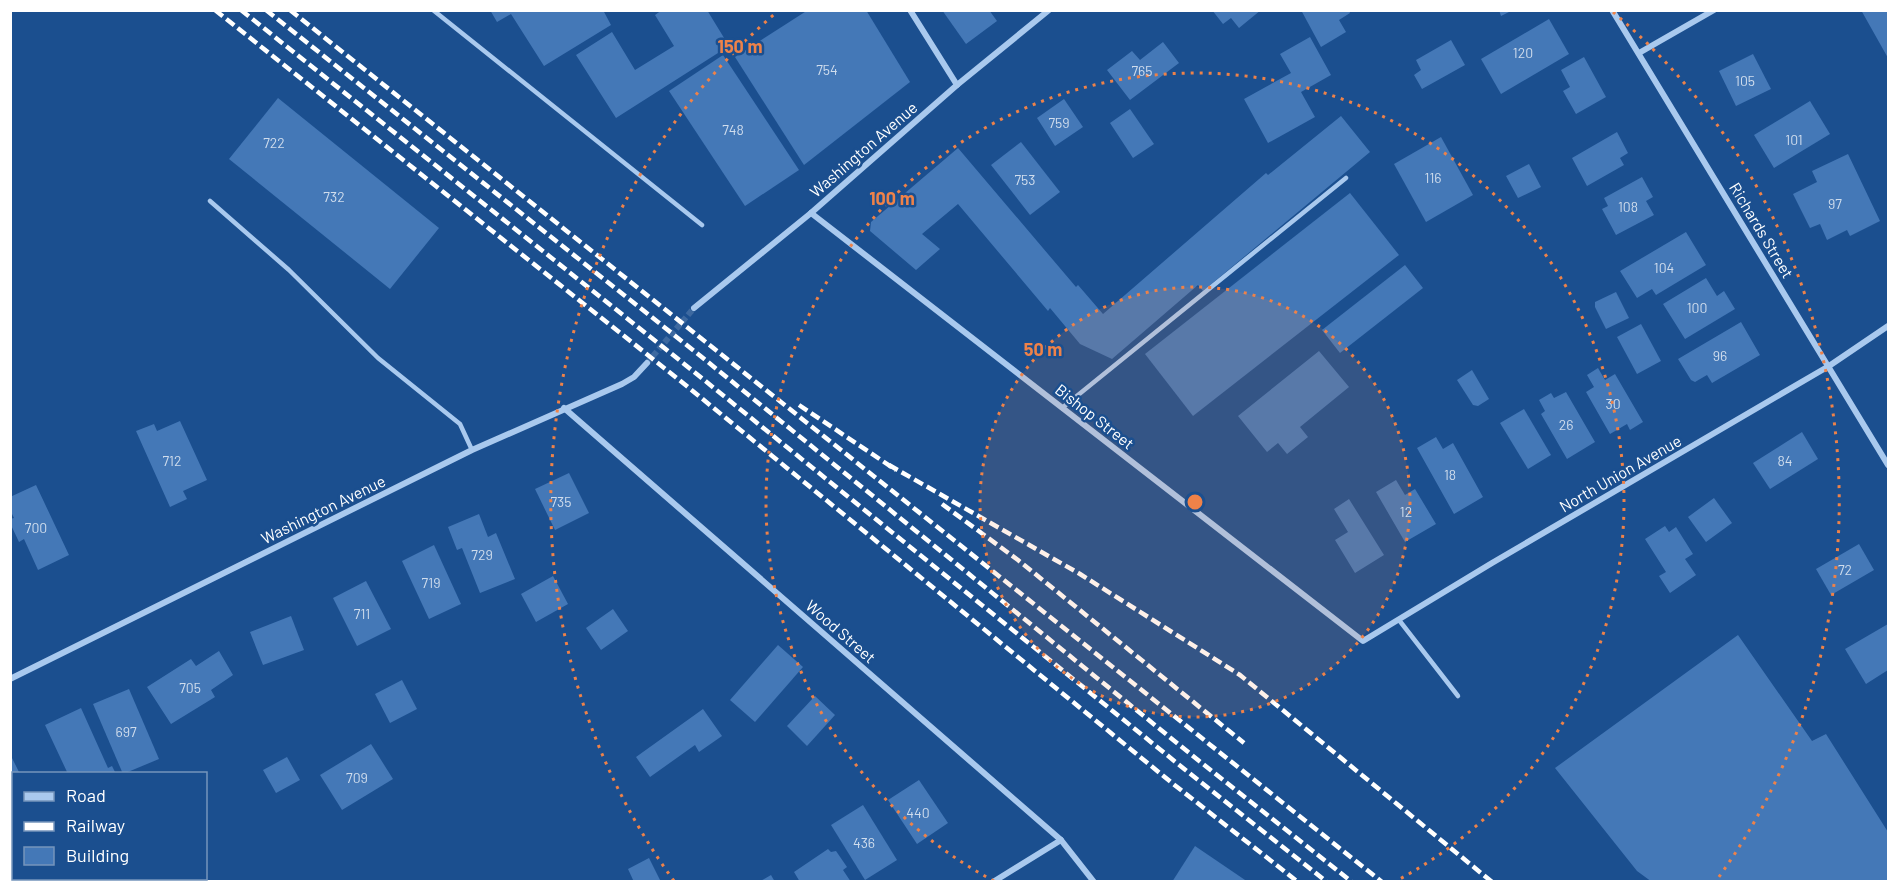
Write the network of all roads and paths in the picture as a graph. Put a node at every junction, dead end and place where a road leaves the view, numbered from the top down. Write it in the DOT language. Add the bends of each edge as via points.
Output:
graph roads {
  1 [pos="433,10"];
  2 [pos="909,10"];
  3 [pos="1049,10"];
  4 [pos="1612,10"];
  5 [pos="1714,10"];
  6 [pos="1639,53"];
  7 [pos="957,86"];
  8 [pos="1346,178"];
  9 [pos="210,201"];
  10 [pos="811,213"];
  11 [pos="702,225"];
  12 [pos="694,308"];
  13 [pos="1888,326"];
  14 [pos="646,363"];
  15 [pos="1829,366"];
  16 [pos="564,408"];
  17 [pos="1062,408"];
  18 [pos="472,450"];
  19 [pos="1888,465"];
  20 [pos="1399,620"];
  21 [pos="1363,641"];
  22 [pos="10,679"];
  23 [pos="1458,696"];
  24 [pos="1061,840"];
  25 [pos="993,882"];
  26 [pos="1094,882"];
  1 -- 11 [label="lane"];
  2 -- 7 [label="street"];
  3 -- 7 [label="street, Washington Avenue"];
  4 -- 6 [label="street, Richards Street"];
  5 -- 6 [label="street"];
  6 -- 15 [label="street, Richards Street"];
  7 -- 10 [label="street, Washington Avenue"];
  8 -- 17 [label="lane"];
  9 -- 18 [label="lane" via="289,270 378,358 460,424"];
  10 -- 12 [label="street, Washington Avenue"];
  10 -- 17 [label="street, Bishop Street"];
  13 -- 15 [label="street, North Union Avenue"];
  14 -- 16 [label="street, Washington Avenue" via="634,377"];
  15 -- 19 [label="street, Richards Street"];
  15 -- 20 [label="street, North Union Avenue"];
  16 -- 18 [label="street, Washington Avenue"];
  16 -- 24 [label="street, Wood Street"];
  17 -- 21 [label="street, Bishop Street"];
  18 -- 22 [label="street, Washington Avenue"];
  20 -- 21 [label="street, North Union Avenue"];
  20 -- 23 [label="lane"];
  24 -- 25 [label="street"];
  24 -- 26 [label="street, Wood Street"];
}
